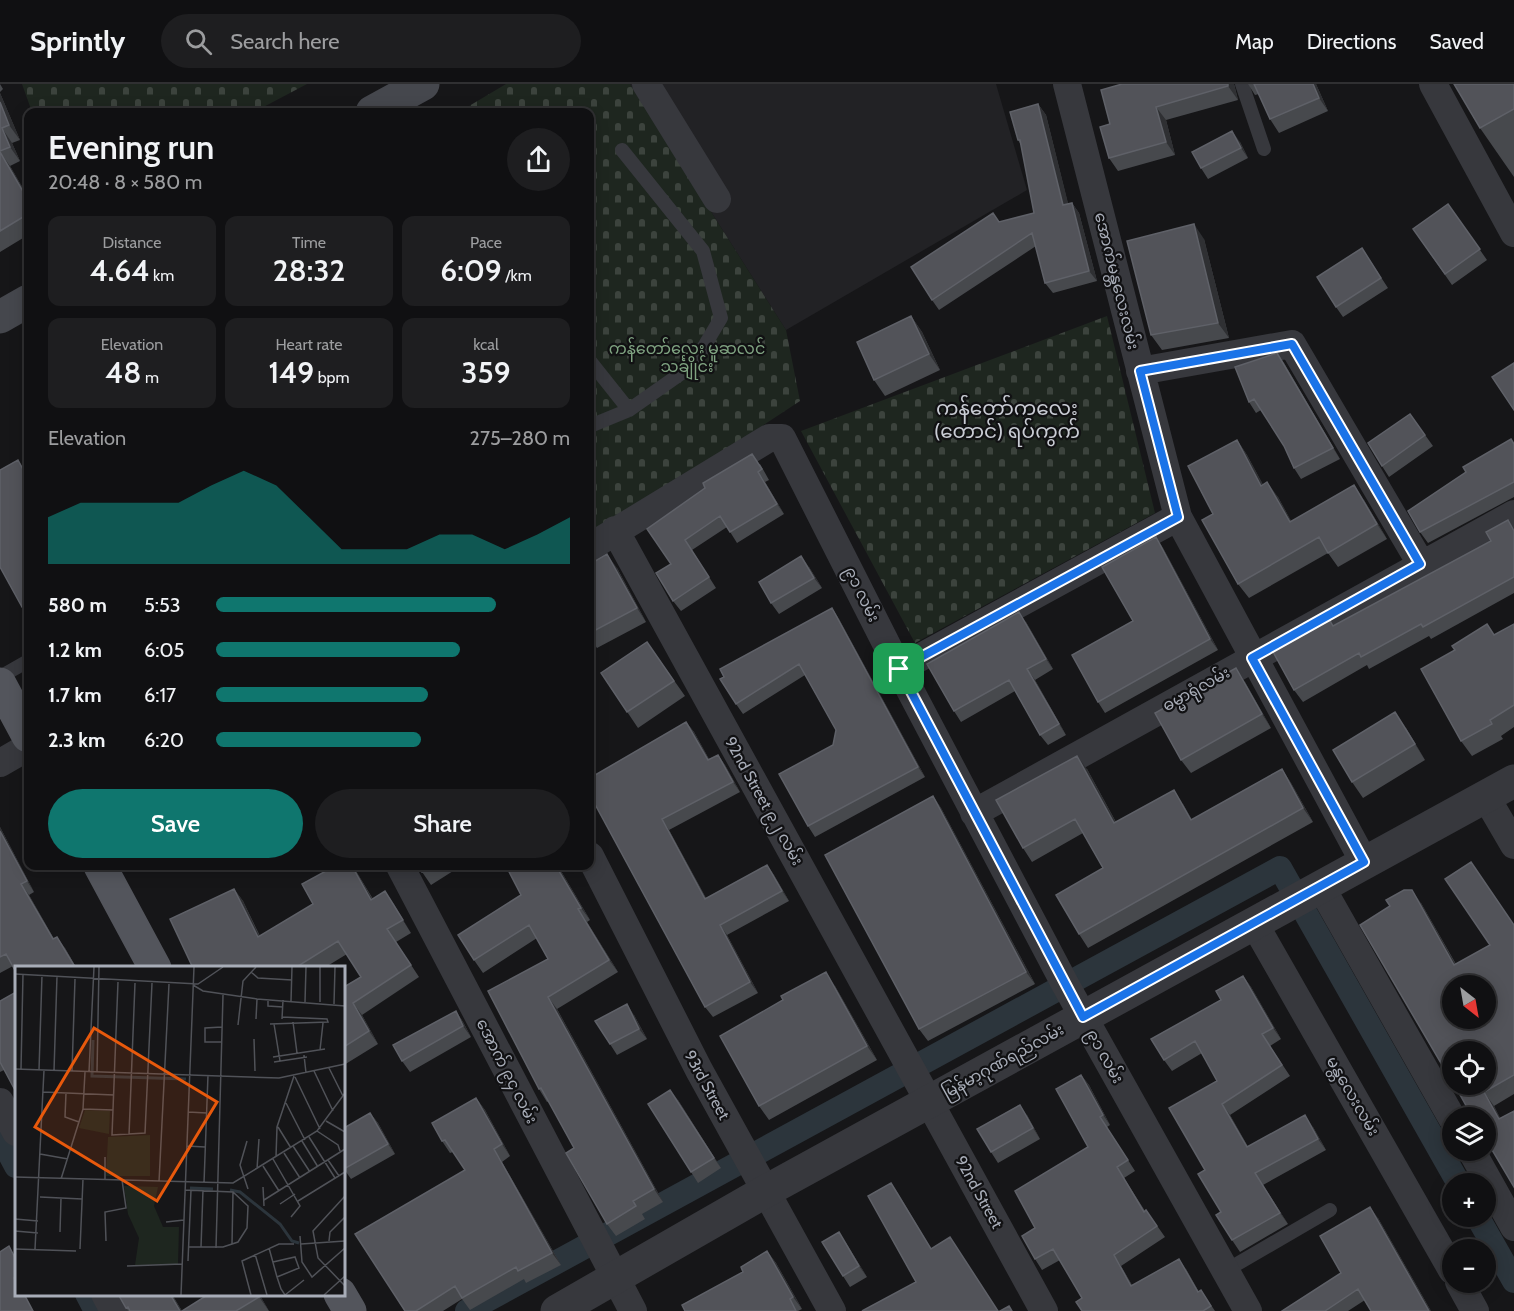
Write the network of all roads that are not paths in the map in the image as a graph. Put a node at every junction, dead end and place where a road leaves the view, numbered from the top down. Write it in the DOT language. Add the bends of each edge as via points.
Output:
graph roads {
  1 [pos="423,84"];
  2 [pos="646,84"];
  3 [pos="1067,84"];
  4 [pos="1242,84"];
  5 [pos="1433,84"];
  6 [pos="379,108"];
  7 [pos="1264,149"];
  8 [pos="622,150"];
  9 [pos="717,199"];
  10 [pos="1514,233"];
  11 [pos="24,303"];
  12 [pos="0,317"];
  13 [pos="594,366"];
  14 [pos="1140,371"];
  15 [pos="629,410"];
  16 [pos="594,424"];
  17 [pos="1514,514"];
  18 [pos="1178,517"];
  19 [pos="615,530"];
  20 [pos="594,544"];
  21 [pos="1420,564"];
  22 [pos="1252,658"];
  23 [pos="24,663"];
  24 [pos="899,669"];
  25 [pos="0,677"];
  26 [pos="0,684"];
  27 [pos="24,729"];
  28 [pos="24,749"];
  29 [pos="0,763"];
  30 [pos="1500,789"];
  31 [pos="974,813"];
  32 [pos="1514,845"];
  33 [pos="1364,862"];
  34 [pos="594,864"];
  35 [pos="102,870"];
  36 [pos="402,870"];
  37 [pos="1321,887"];
  38 [pos="1254,923"];
  39 [pos="154,966"];
  40 [pos="1083,1017"];
  41 [pos="907,1062"];
  42 [pos="0,1102"];
  43 [pos="1446,1107"];
  44 [pos="936,1116"];
  45 [pos="15,1130"];
  46 [pos="1477,1161"];
  47 [pos="766,1191"];
  48 [pos="1330,1210"];
  49 [pos="1514,1227"];
  50 [pos="1442,1252"];
  51 [pos="1226,1271"];
  52 [pos="614,1276"];
  53 [pos="1465,1293"];
  54 [pos="106,1296"];
  55 [pos="341,1296"];
  56 [pos="114,1311"];
  57 [pos="350,1311"];
  58 [pos="557,1311"];
  59 [pos="633,1311"];
  60 [pos="832,1311"];
  61 [pos="1044,1311"];
  62 [pos="1248,1311"];
  63 [pos="1475,1311"];
  1 -- 6 [label="main road"];
  2 -- 9 [label="street"];
  3 -- 14 [label="street, အောက်မန္တလေးလမ်း"];
  4 -- 7 [label="lane"];
  5 -- 10 [label="street"];
  8 -- 15 [label="lane" via="703,251 721,318 693,365"];
  11 -- 12 [label="main road"];
  13 -- 15 [label="lane"];
  14 -- 18 [label="street, အောက်မန္တလေးလမ်း"];
  14 -- 21 [label="street" via="1292,344"];
  15 -- 16 [label="lane"];
  17 -- 21 [label="street, ဓမ္မာရုံလမ်း"];
  18 -- 22 [label="street, အောက်မန္တလေးလမ်း"];
  18 -- 24 [label="street"];
  19 -- 20 [label="street"];
  19 -- 24 [label="street, ၉၁ လမ်း" via="769,438 782,438"];
  19 -- 41 [label="street, 92nd Street ၉၂ လမ်း"];
  21 -- 22 [label="street, ဓမ္မာရုံလမ်း"];
  22 -- 31 [label="street, ဓမ္မာရုံလမ်း"];
  22 -- 33 [label="street, အောက်မန္တလေးလမ်း"];
  23 -- 25 [label="lane"];
  24 -- 31 [label="street, ၉၁ လမ်း"];
  26 -- 27 [label="main road"];
  28 -- 29 [label="street"];
  30 -- 32 [label="street"];
  30 -- 33 [label="street, မြန်မာ့ဂုဏ်ရည်လမ်း"];
  31 -- 40 [label="street, ၉၁ လမ်း"];
  33 -- 37 [label="street, မြန်မာ့ဂုဏ်ရည်လမ်း"];
  34 -- 47 [label="street, 93rd Street"];
  35 -- 39 [label="main road"];
  36 -- 52 [label="street, အောက် ၉၄ လမ်း"];
  37 -- 38 [label="street, မြန်မာ့ဂုဏ်ရည်လမ်း"];
  37 -- 43 [label="street"];
  38 -- 40 [label="street, မြန်မာ့ဂုဏ်ရည်လမ်း"];
  38 -- 50 [label="street, မန္တလေးလမ်း"];
  40 -- 44 [label="street, မြန်မာ့ဂုဏ်ရည်လမ်း"];
  40 -- 51 [label="street, ၉၁ လမ်း"];
  41 -- 44 [label="street, 92nd Street"];
  42 -- 45 [label="street"];
  44 -- 47 [label="street, မြန်မာ့ဂုဏ်ရည်လမ်း"];
  44 -- 61 [label="street, 92nd Street"];
  46 -- 49 [label="street"];
  47 -- 52 [label="street, မြန်မာ့ဂုဏ်ရည်လမ်း"];
  47 -- 60 [label="street, 93rd Street"];
  48 -- 51 [label="lane"];
  51 -- 62 [label="street, ၉၁ လမ်း"];
  52 -- 58 [label="street, မြန်မာ့ဂုဏ်ရည်လမ်း"];
  52 -- 59 [label="street, အောက် ၉၄ လမ်း"];
  53 -- 63 [label="street"];
  54 -- 56 [label="street"];
  55 -- 57 [label="main road"];
}
